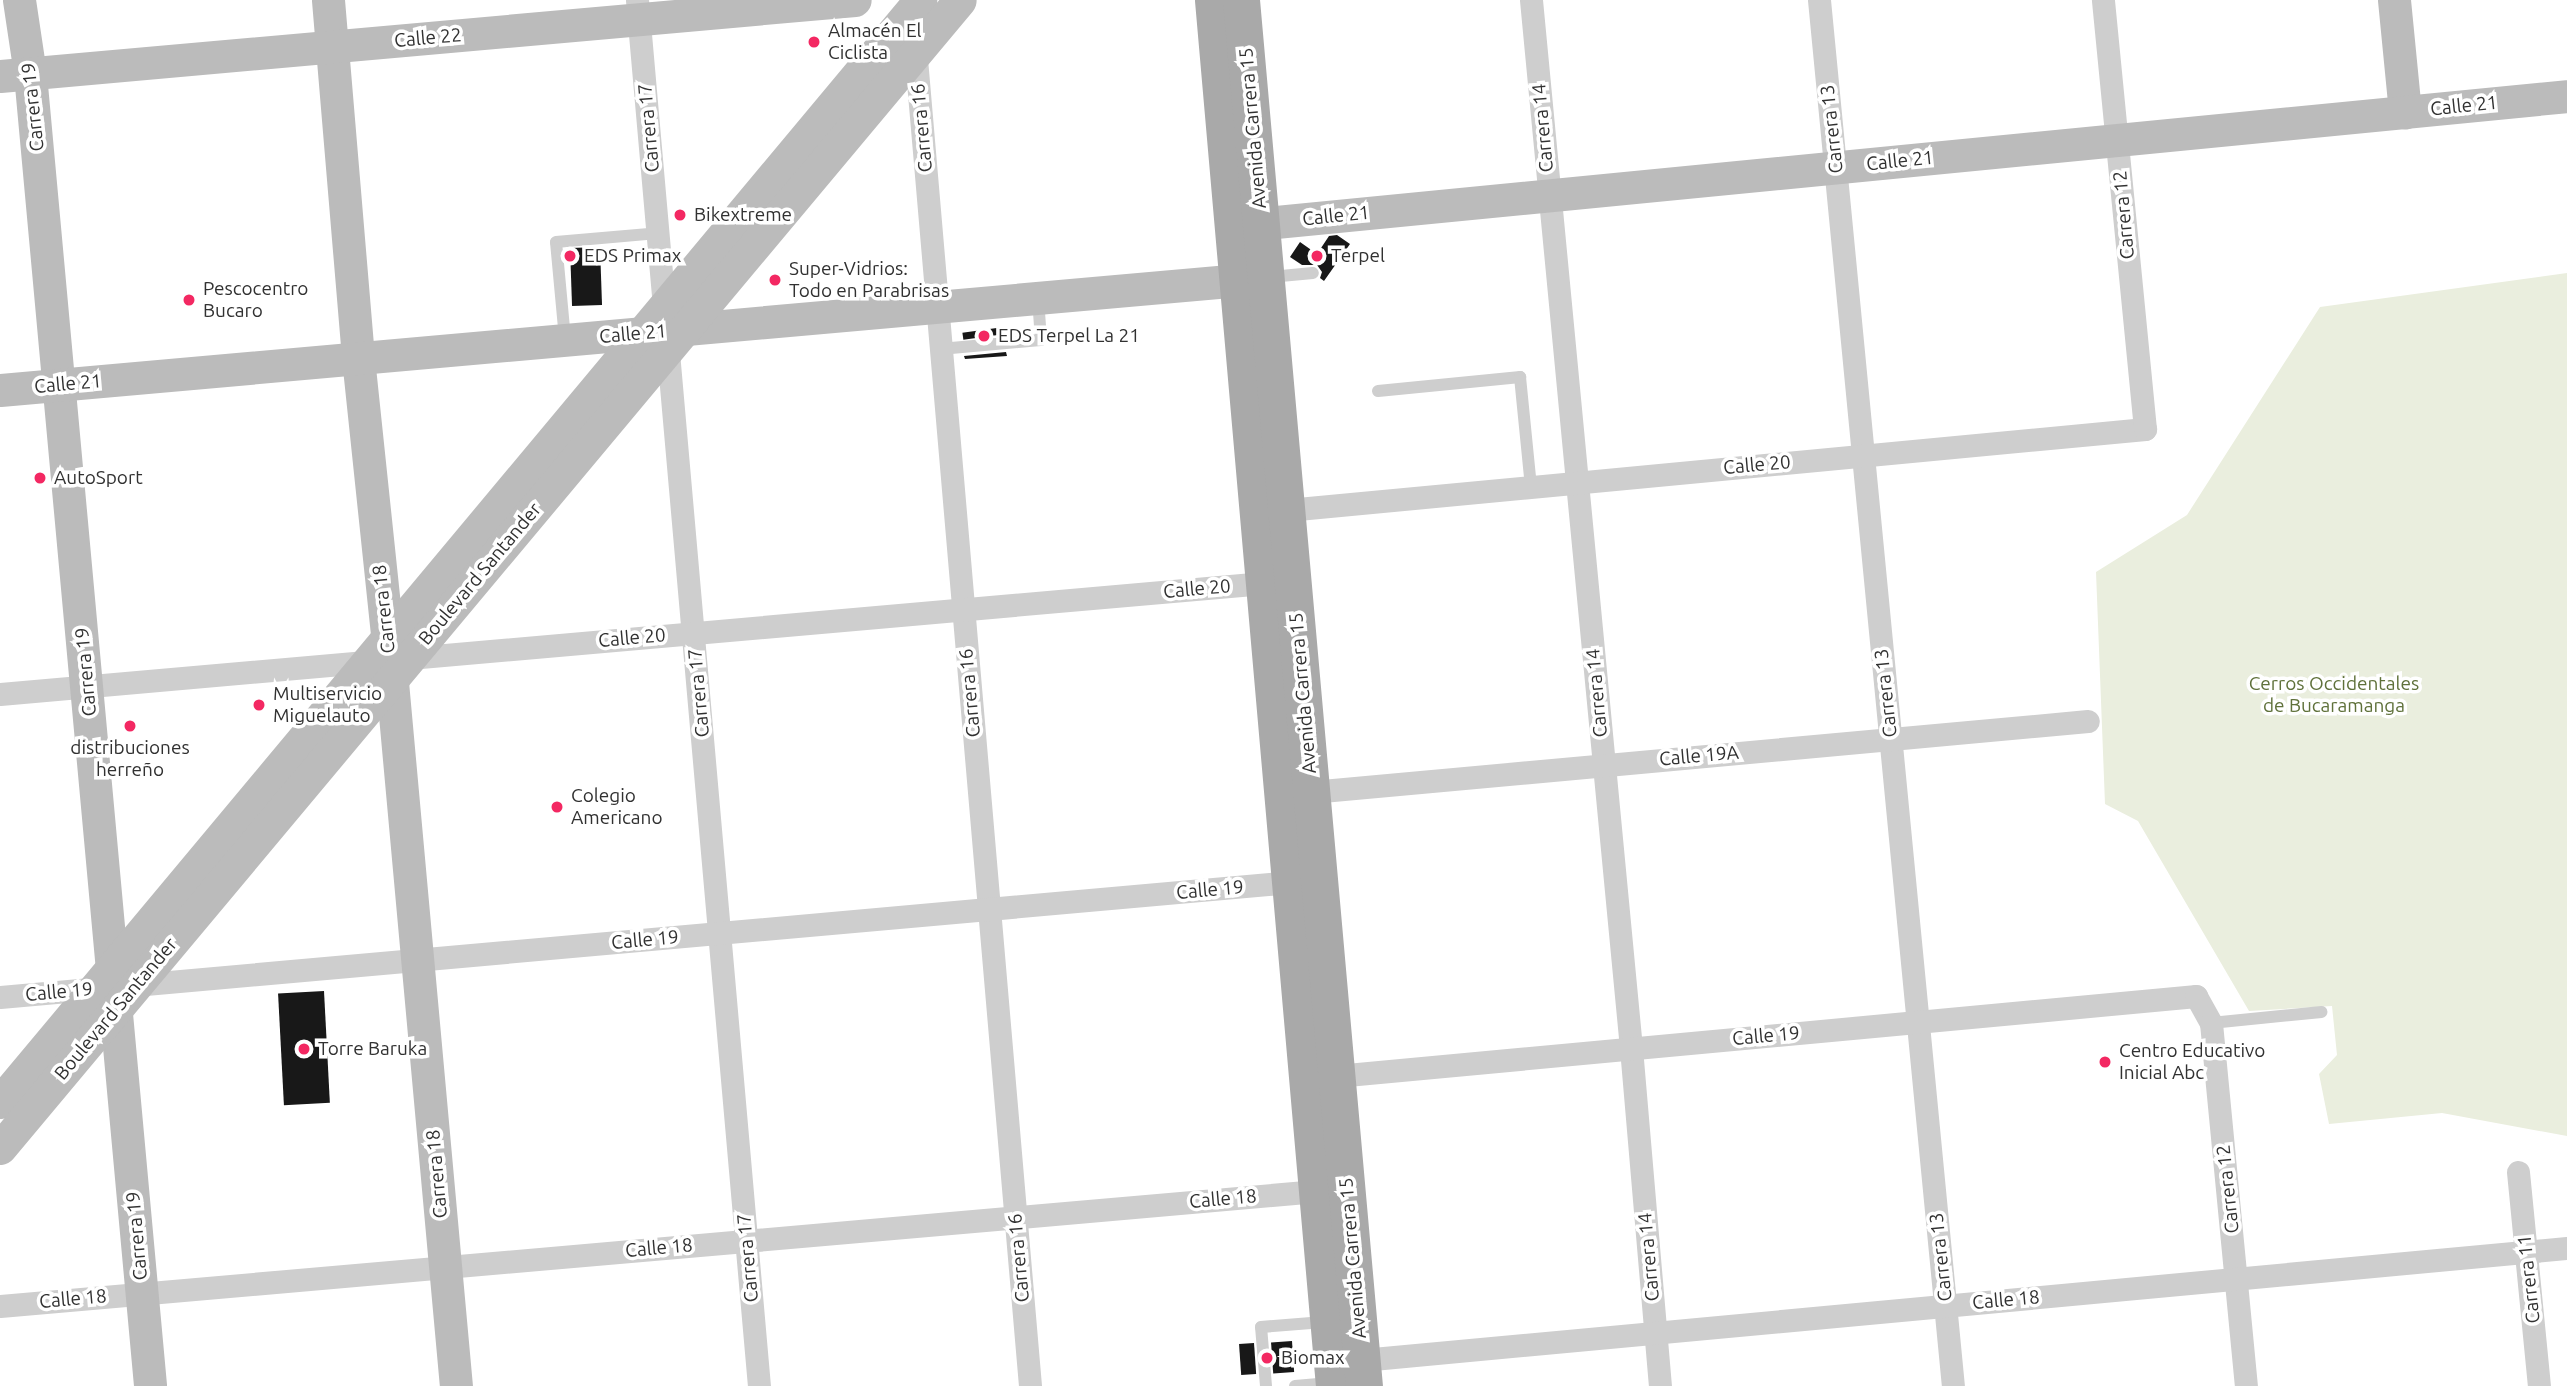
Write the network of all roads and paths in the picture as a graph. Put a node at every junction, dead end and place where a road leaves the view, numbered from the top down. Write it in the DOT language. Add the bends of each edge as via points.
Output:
graph roads {
  1 [pos="19,0"];
  2 [pos="328,0"];
  3 [pos="855,0"];
  4 [pos="960,0"];
  5 [pos="1213,0"];
  6 [pos="1241,0"];
  7 [pos="1531,0"];
  8 [pos="1819,0"];
  9 [pos="2103,0"];
  10 [pos="2394,0"];
  11 [pos="914,3"];
  12 [pos="638,10"];
  13 [pos="332,47"];
  14 [pos="916,54"];
  15 [pos="15,75"];
  16 [pos="2567,96"];
  17 [pos="2405,112"];
  18 [pos="2117,140"];
  19 [pos="1835,167"];
  20 [pos="1549,195"];
  21 [pos="1247,225"];
  22 [pos="658,233"];
  23 [pos="1313,273"];
  24 [pos="1252,279"];
  25 [pos="1037,298"];
  26 [pos="936,307"];
  27 [pos="665,329"];
  28 [pos="565,340"];
  29 [pos="940,349"];
  30 [pos="358,358"];
  31 [pos="60,385"];
  32 [pos="0,390"];
  33 [pos="1378,391"];
  34 [pos="2145,429"];
  35 [pos="1863,456"];
  36 [pos="1577,482"];
  37 [pos="1531,487"];
  38 [pos="1287,510"];
  39 [pos="1264,583"];
  40 [pos="962,609"];
  41 [pos="693,633"];
  42 [pos="389,660"];
  43 [pos="88,687"];
  44 [pos="0,694"];
  45 [pos="2088,721"];
  46 [pos="1891,739"];
  47 [pos="1604,765"];
  48 [pos="1311,792"];
  49 [pos="1290,882"];
  50 [pos="989,909"];
  51 [pos="720,933"];
  52 [pos="418,960"];
  53 [pos="115,988"];
  54 [pos="2196,996"];
  55 [pos="0,998"];
  56 [pos="2321,1012"];
  57 [pos="1918,1022"];
  58 [pos="2211,1023"];
  59 [pos="1631,1048"];
  60 [pos="1336,1076"];
  61 [pos="0,1102"];
  62 [pos="0,1148"];
  63 [pos="2518,1172"];
  64 [pos="1317,1191"];
  65 [pos="1016,1217"];
  66 [pos="746,1241"];
  67 [pos="2567,1248"];
  68 [pos="2526,1252"];
  69 [pos="445,1267"];
  70 [pos="2237,1279"];
  71 [pos="142,1293"];
  72 [pos="0,1306"];
  73 [pos="1946,1306"];
  74 [pos="1328,1322"];
  75 [pos="1656,1333"];
  76 [pos="1348,1379"];
  77 [pos="150,1386"];
  78 [pos="456,1386"];
  79 [pos="759,1386"];
  80 [pos="1030,1386"];
  81 [pos="1266,1386"];
  82 [pos="1295,1386"];
  83 [pos="1660,1386"];
  84 [pos="1953,1386"];
  85 [pos="2246,1386"];
  86 [pos="2539,1386"];
  1 -- 15 [label="street, Carrera 19"];
  2 -- 13 [label="street, Carrera 18"];
  3 -- 12 [label="street, Calle 22"];
  4 -- 14 [label="street, Boulevard Santander"];
  5 -- 21 [label="main road, Avenida Carrera 15"];
  6 -- 21 [label="main road, Avenida Carrera 15"];
  7 -- 20 [label="street, Carrera 14"];
  8 -- 19 [label="street, Carrera 13"];
  9 -- 18 [label="street, Carrera 12"];
  10 -- 17 [label="street"];
  11 -- 14 [label="street, Carrera 16"];
  11 -- 27 [label="street, Boulevard Santander"];
  12 -- 13 [label="street, Calle 22"];
  12 -- 22 [label="street, Carrera 17"];
  13 -- 15 [label="street, Calle 22"];
  13 -- 30 [label="street, Carrera 18"];
  14 -- 26 [label="street, Carrera 16"];
  14 -- 27 [label="street, Boulevard Santander"];
  15 -- 31 [label="street, Carrera 19"];
  16 -- 17 [label="street, Calle 21"];
  17 -- 18 [label="street, Calle 21"];
  18 -- 19 [label="street, Calle 21"];
  18 -- 34 [label="street, Carrera 12"];
  19 -- 20 [label="street, Calle 21"];
  19 -- 35 [label="street, Carrera 13"];
  20 -- 21 [label="street, Calle 21" via="1350,220"];
  20 -- 36 [label="street, Carrera 14"];
  21 -- 24 [label="main road, Avenida Carrera 15"];
  22 -- 27 [label="street, Carrera 17"];
  22 -- 28 [label="lane" via="556,242"];
  23 -- 24 [label="lane"];
  24 -- 25 [label="street, Calle 21"];
  24 -- 38 [label="main road, Avenida Carrera 15"];
  24 -- 39 [label="main road, Avenida Carrera 15"];
  25 -- 26 [label="street, Calle 21"];
  25 -- 29 [label="lane" via="1041,340"];
  26 -- 27 [label="street, Calle 21"];
  26 -- 29 [label="street, Carrera 16"];
  27 -- 28 [label="street, Calle 21"];
  27 -- 41 [label="street, Carrera 17"];
  27 -- 42 [label="street, Boulevard Santander"];
  28 -- 30 [label="street, Calle 21"];
  29 -- 40 [label="street, Carrera 16"];
  30 -- 31 [label="street, Calle 21"];
  30 -- 42 [label="street, Carrera 18"];
  31 -- 32 [label="street, Calle 21"];
  31 -- 43 [label="street, Carrera 19"];
  33 -- 37 [label="lane" via="1520,377"];
  34 -- 35 [label="street, Calle 20"];
  35 -- 36 [label="street, Calle 20"];
  35 -- 46 [label="street, Carrera 13"];
  36 -- 37 [label="street, Calle 20"];
  36 -- 47 [label="street, Carrera 14"];
  37 -- 38 [label="street, Calle 20"];
  38 -- 48 [label="main road, Avenida Carrera 15"];
  39 -- 40 [label="street, Calle 20"];
  39 -- 49 [label="main road, Avenida Carrera 15"];
  40 -- 41 [label="street, Calle 20"];
  40 -- 50 [label="street, Carrera 16"];
  41 -- 42 [label="street, Calle 20"];
  41 -- 51 [label="street, Carrera 17"];
  42 -- 43 [label="street, Calle 20"];
  42 -- 52 [label="street, Carrera 18"];
  42 -- 53 [label="street, Boulevard Santander"];
  43 -- 44 [label="street, Calle 20"];
  43 -- 53 [label="street, Carrera 19"];
  45 -- 46 [label="street, Calle 19A"];
  46 -- 47 [label="street, Calle 19A"];
  46 -- 57 [label="street, Carrera 13"];
  47 -- 48 [label="street, Calle 19A"];
  47 -- 59 [label="street, Carrera 14"];
  48 -- 60 [label="main road, Avenida Carrera 15"];
  49 -- 50 [label="street, Calle 19"];
  49 -- 64 [label="main road, Avenida Carrera 15"];
  50 -- 51 [label="street, Calle 19"];
  50 -- 65 [label="street, Carrera 16"];
  51 -- 52 [label="street, Calle 19"];
  51 -- 66 [label="street, Carrera 17"];
  52 -- 53 [label="street, Calle 19"];
  52 -- 69 [label="street, Carrera 18"];
  53 -- 55 [label="street, Calle 19"];
  53 -- 61 [label="street, Boulevard Santander"];
  53 -- 62 [label="street, Boulevard Santander"];
  53 -- 71 [label="street, Carrera 19"];
  54 -- 57 [label="street, Calle 19"];
  54 -- 58 [label="street, Carrera 12"];
  56 -- 58 [label="lane"];
  57 -- 59 [label="street, Calle 19"];
  57 -- 73 [label="street, Carrera 13"];
  58 -- 70 [label="street, Carrera 12"];
  59 -- 60 [label="street, Calle 19"];
  59 -- 75 [label="street, Carrera 14"];
  60 -- 76 [label="main road, Avenida Carrera 15"];
  63 -- 68 [label="street, Carrera 11"];
  64 -- 65 [label="street, Calle 18"];
  64 -- 74 [label="main road, Avenida Carrera 15"];
  65 -- 66 [label="street, Calle 18"];
  65 -- 80 [label="street, Carrera 16"];
  66 -- 69 [label="street, Calle 18"];
  66 -- 79 [label="street, Carrera 17"];
  67 -- 68 [label="street, Calle 18"];
  68 -- 70 [label="street, Calle 18"];
  68 -- 86 [label="street, Carrera 11"];
  69 -- 71 [label="street, Calle 18"];
  69 -- 78 [label="street, Carrera 18"];
  70 -- 73 [label="street, Calle 18"];
  70 -- 85 [label="street, Carrera 12"];
  71 -- 72 [label="street, Calle 18"];
  71 -- 77 [label="street, Carrera 19"];
  73 -- 75 [label="street, Calle 18"];
  73 -- 84 [label="street, Carrera 13"];
  74 -- 76 [label="main road, Avenida Carrera 15"];
  74 -- 81 [label="lane" via="1261,1327"];
  75 -- 76 [label="street, Calle 18"];
  75 -- 83 [label="street, Carrera 14"];
  76 -- 82 [label="lane"];
}
